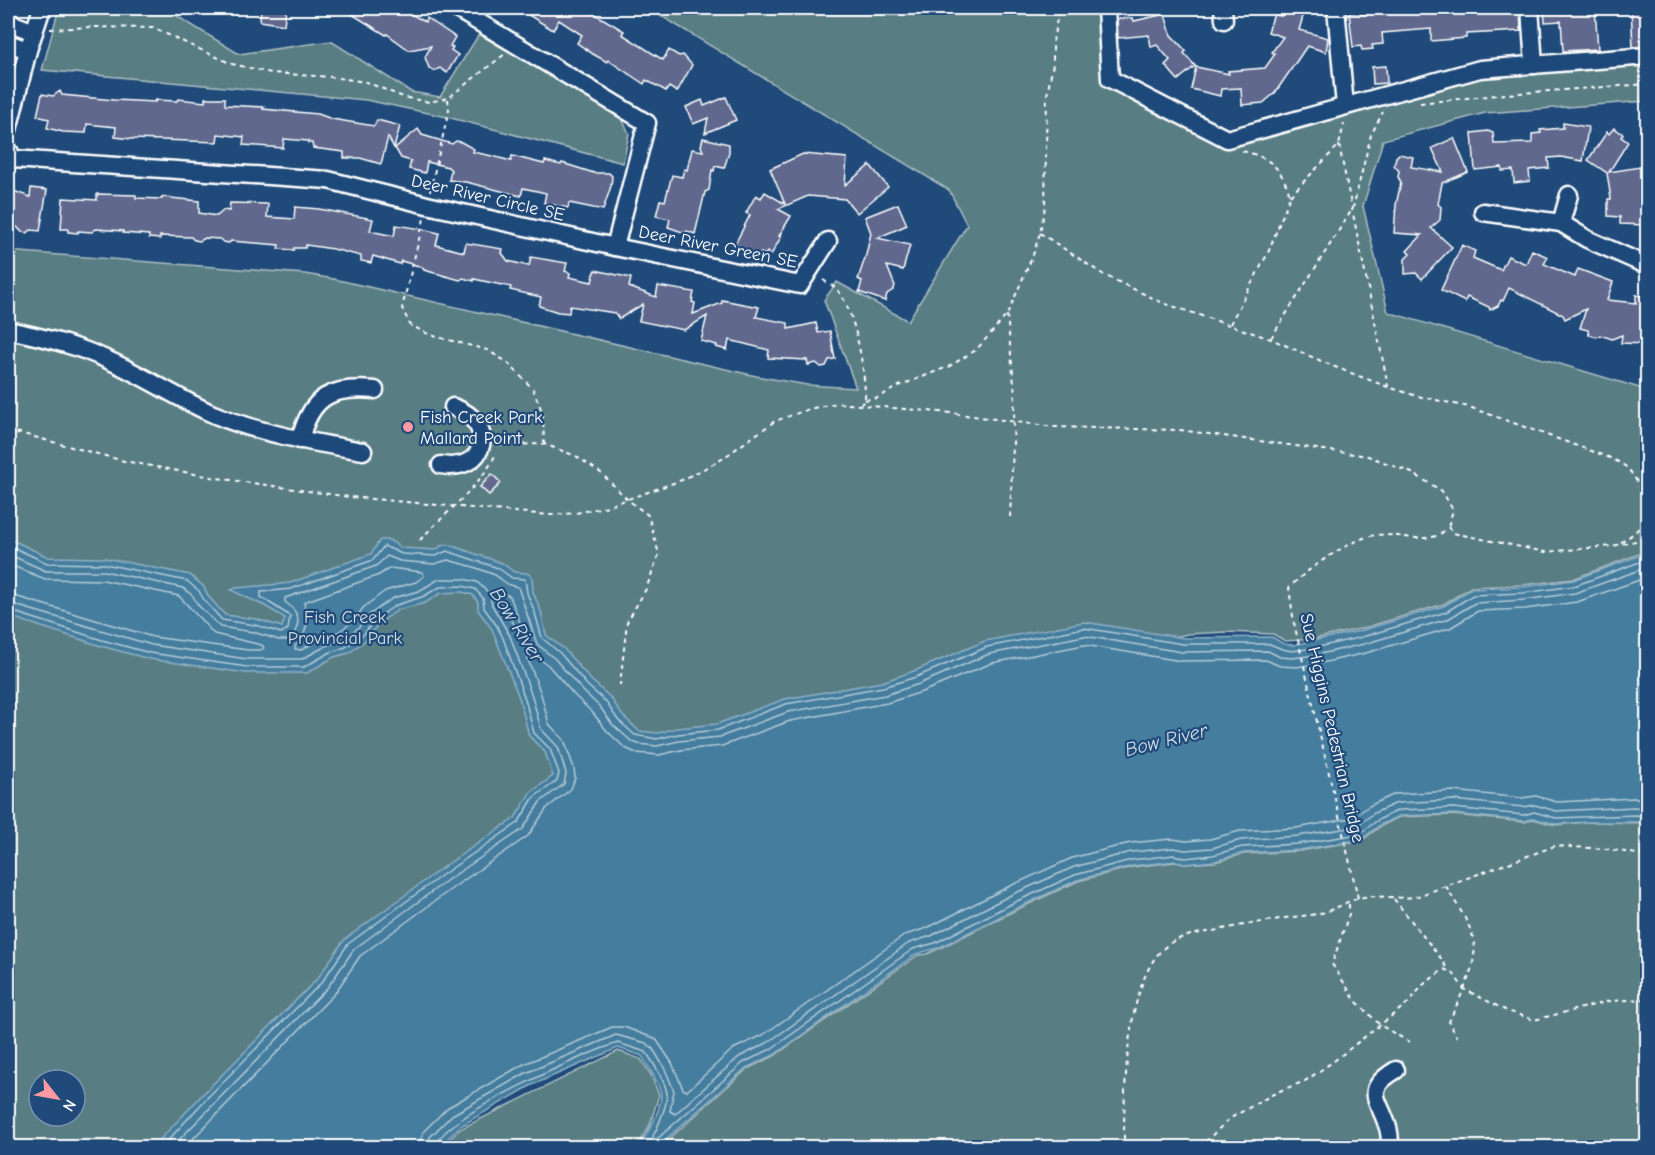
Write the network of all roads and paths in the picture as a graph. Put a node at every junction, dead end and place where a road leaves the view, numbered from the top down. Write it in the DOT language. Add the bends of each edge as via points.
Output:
graph roads {
  1 [pos="42,8"];
  2 [pos="455,8"];
  3 [pos="1059,8"];
  4 [pos="1106,8"];
  5 [pos="1336,8"];
  6 [pos="1530,8"];
  7 [pos="8,22"];
  8 [pos="34,32"];
  9 [pos="513,42"];
  10 [pos="8,43"];
  11 [pos="28,50"];
  12 [pos="1647,57"];
  13 [pos="1534,65"];
  14 [pos="1647,84"];
  15 [pos="1411,105"];
  16 [pos="1345,106"];
  17 [pos="1373,115"];
  18 [pos="1334,126"];
  19 [pos="8,130"];
  20 [pos="1339,145"];
  21 [pos="8,149"];
  22 [pos="1247,149"];
  23 [pos="1569,195"];
  24 [pos="1290,196"];
  25 [pos="1353,208"];
  26 [pos="1483,212"];
  27 [pos="1561,223"];
  28 [pos="1041,233"];
  29 [pos="828,241"];
  30 [pos="615,247"];
  31 [pos="1647,266"];
  32 [pos="809,272"];
  33 [pos="405,295"];
  34 [pos="1007,315"];
  35 [pos="1230,324"];
  36 [pos="8,330"];
  37 [pos="1271,339"];
  38 [pos="1388,387"];
  39 [pos="375,390"];
  40 [pos="865,400"];
  41 [pos="453,406"];
  42 [pos="859,406"];
  43 [pos="1014,422"];
  44 [pos="8,430"];
  45 [pos="21,433"];
  46 [pos="8,438"];
  47 [pos="300,440"];
  48 [pos="544,444"];
  49 [pos="488,445"];
  50 [pos="363,451"];
  51 [pos="441,465"];
  52 [pos="628,500"];
  53 [pos="453,506"];
  54 [pos="1010,519"];
  55 [pos="1448,527"];
  56 [pos="1647,536"];
  57 [pos="420,540"];
  58 [pos="1619,544"];
  59 [pos="620,685"];
  60 [pos="1647,856"];
  61 [pos="1446,886"];
  62 [pos="1358,898"];
  63 [pos="1393,898"];
  64 [pos="1350,903"];
  65 [pos="1448,971"];
  66 [pos="1464,989"];
  67 [pos="1647,999"];
  68 [pos="1380,1024"];
  69 [pos="1457,1037"];
  70 [pos="1409,1042"];
  71 [pos="1396,1070"];
  72 [pos="1124,1148"];
  73 [pos="1199,1148"];
  74 [pos="1390,1148"];
  1 -- 8 [label="street"];
  2 -- 9 [label="street"];
  3 -- 28 [label="path" via="1047,95 1046,191"];
  4 -- 16 [label="street" via="1110,79 1227,139"];
  5 -- 16 [label="street"];
  6 -- 13 [label="street"];
  7 -- 8 [label="street"];
  8 -- 9 [label="path" via="58,28 153,28 232,64 271,73 366,82 403,97 429,102 448,98 507,52"];
  8 -- 11 [label="street"];
  9 -- 30 [label="street" via="647,123"];
  10 -- 11 [label="street"];
  11 -- 19 [label="street"];
  12 -- 13 [label="street"];
  13 -- 16 [label="street" via="1479,69"];
  14 -- 15 [label="path"];
  17 -- 25 [label="path" via="1383,112 1371,135"];
  18 -- 20 [label="path" via="1344,124"];
  20 -- 24 [label="path"];
  20 -- 25 [label="path"];
  21 -- 30 [label="street, Deer River Circle SE" via="13,159 328,180"];
  22 -- 24 [label="path" via="1239,150 1273,162"];
  23 -- 27 [label="street"];
  24 -- 35 [label="path" via="1268,253"];
  25 -- 37 [label="path"];
  25 -- 38 [label="path"];
  26 -- 27 [label="street"];
  27 -- 31 [label="street"];
  28 -- 34 [label="path"];
  28 -- 35 [label="path" via="1130,288"];
  29 -- 32 [label="street, Deer River Green SE"];
  30 -- 32 [label="street, Deer River Green SE" via="800,285"];
  32 -- 40 [label="path" via="832,286 844,300 858,346"];
  33 -- 48 [label="path" via="402,308 410,325 430,335 487,350 507,362 533,389 543,414"];
  34 -- 40 [label="path" via="976,350 950,366"];
  34 -- 43 [label="path"];
  35 -- 37 [label="path"];
  36 -- 47 [label="street" via="82,349 213,414"];
  37 -- 38 [label="path"];
  38 -- 58 [label="path" via="1469,407 1608,457 1627,468 1645,504 1644,521"];
  39 -- 47 [label="street" via="349,389 318,401 304,423"];
  40 -- 42 [label="path"];
  41 -- 49 [label="street" via="474,418"];
  42 -- 43 [label="path"];
  42 -- 52 [label="path" via="837,403 784,417 706,469"];
  43 -- 54 [label="path"];
  43 -- 55 [label="path" via="1054,428 1180,430 1368,456 1412,472 1442,491 1453,510"];
  44 -- 45 [label="path"];
  45 -- 46 [label="path"];
  45 -- 53 [label="path" via="124,461 207,476 319,493"];
  47 -- 50 [label="street"];
  48 -- 49 [label="path"];
  48 -- 52 [label="path" via="586,462"];
  49 -- 51 [label="street" via="466,463"];
  49 -- 53 [label="path" via="495,456 489,467"];
  52 -- 53 [label="path" via="594,510 549,515"];
  52 -- 59 [label="path" via="648,515 659,554 646,589 627,622"];
  53 -- 57 [label="path"];
  55 -- 58 [label="path" via="1453,533 1545,552"];
  55 -- 62 [label="path, Sue Higgins Pedestrian Bridge" via="1437,536 1386,534 1362,539 1289,588"];
  56 -- 58 [label="path"];
  60 -- 61 [label="path" via="1555,846"];
  61 -- 63 [label="path" via="1405,899"];
  61 -- 66 [label="path" via="1474,942"];
  62 -- 63 [label="path"];
  62 -- 64 [label="path"];
  63 -- 65 [label="path"];
  64 -- 68 [label="path" via="1332,964 1355,999"];
  64 -- 72 [label="path" via="1320,914 1187,936 1169,944 1154,960 1136,999 1124,1089"];
  65 -- 66 [label="path"];
  65 -- 68 [label="path" via="1437,973 1408,1003"];
  66 -- 67 [label="path" via="1534,1020 1610,1001"];
  66 -- 69 [label="path" via="1449,1022"];
  68 -- 70 [label="path"];
  68 -- 73 [label="path" via="1305,1081 1229,1119"];
  71 -- 74 [label="street" via="1380,1079 1376,1089"];
}
